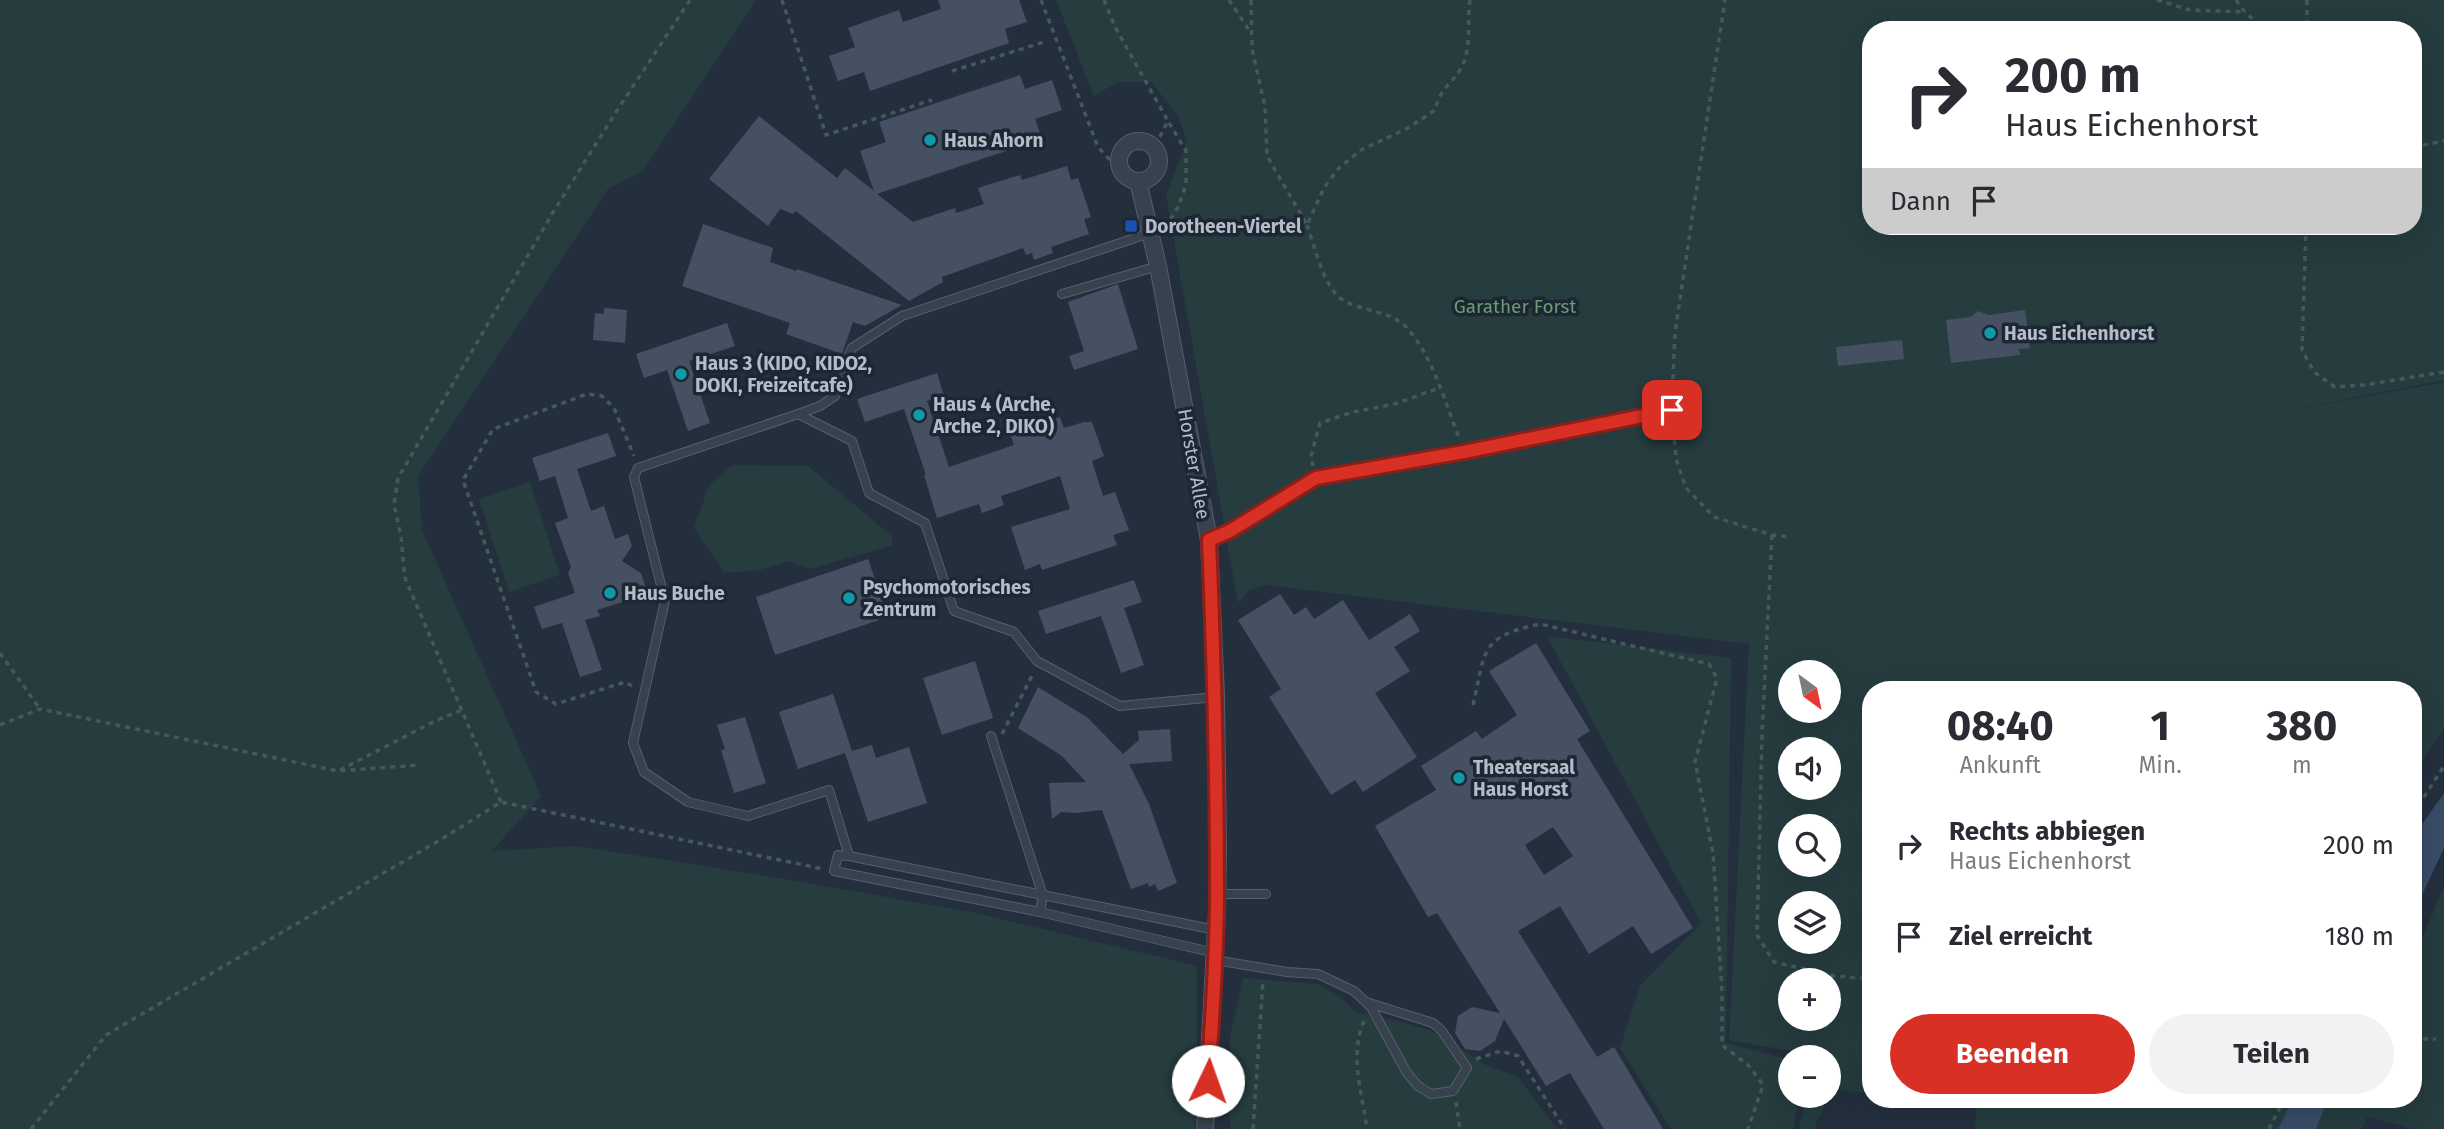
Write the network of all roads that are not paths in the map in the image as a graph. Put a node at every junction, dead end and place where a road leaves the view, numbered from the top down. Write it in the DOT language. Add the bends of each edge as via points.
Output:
graph roads {
  1 [pos="1138,181"];
  2 [pos="1150,233"];
  3 [pos="1158,266"];
  4 [pos="1062,294"];
  5 [pos="1672,410"];
  6 [pos="798,414"];
  7 [pos="1209,540"];
  8 [pos="1216,697"];
  9 [pos="991,737"];
  10 [pos="849,856"];
  11 [pos="1217,894"];
  12 [pos="1266,894"];
  13 [pos="1043,896"];
  14 [pos="1040,912"];
  15 [pos="1216,930"];
  16 [pos="1215,957"];
  17 [pos="1368,1004"];
  18 [pos="1205,1129"];
  1 -- 1 [label="street" via="1150,177 1158,167 1158,154 1143,141 1130,144 1121,153 1119,165 1126,176"];
  1 -- 2 [label="street, Horster Allee"];
  2 -- 3 [label="street, Horster Allee"];
  2 -- 6 [label="lane" via="902,316 852,348 835,396"];
  3 -- 4 [label="lane"];
  3 -- 7 [label="street, Horster Allee"];
  5 -- 7 [label="lane" via="1316,478"];
  6 -- 8 [label="lane" via="852,441 869,494 925,523 954,611 1014,632 1040,662 1120,706"];
  6 -- 10 [label="lane" via="638,468 634,477 665,601 632,743 644,772 688,802 748,816 829,790"];
  7 -- 8 [label="street, Horster Allee"];
  8 -- 11 [label="street, Horster Allee"];
  9 -- 13 [label="lane"];
  10 -- 13 [label="lane"];
  10 -- 14 [label="lane" via="838,855 834,871"];
  11 -- 12 [label="lane"];
  11 -- 15 [label="street, Horster Allee"];
  13 -- 14 [label="lane"];
  13 -- 15 [label="lane"];
  14 -- 16 [label="lane"];
  15 -- 16 [label="street, Horster Allee"];
  16 -- 17 [label="lane" via="1318,974 1354,991"];
  16 -- 18 [label="street, Horster Allee"];
  17 -- 17 [label="lane" via="1418,1086 1431,1094 1453,1091 1467,1068 1433,1023"];
}
